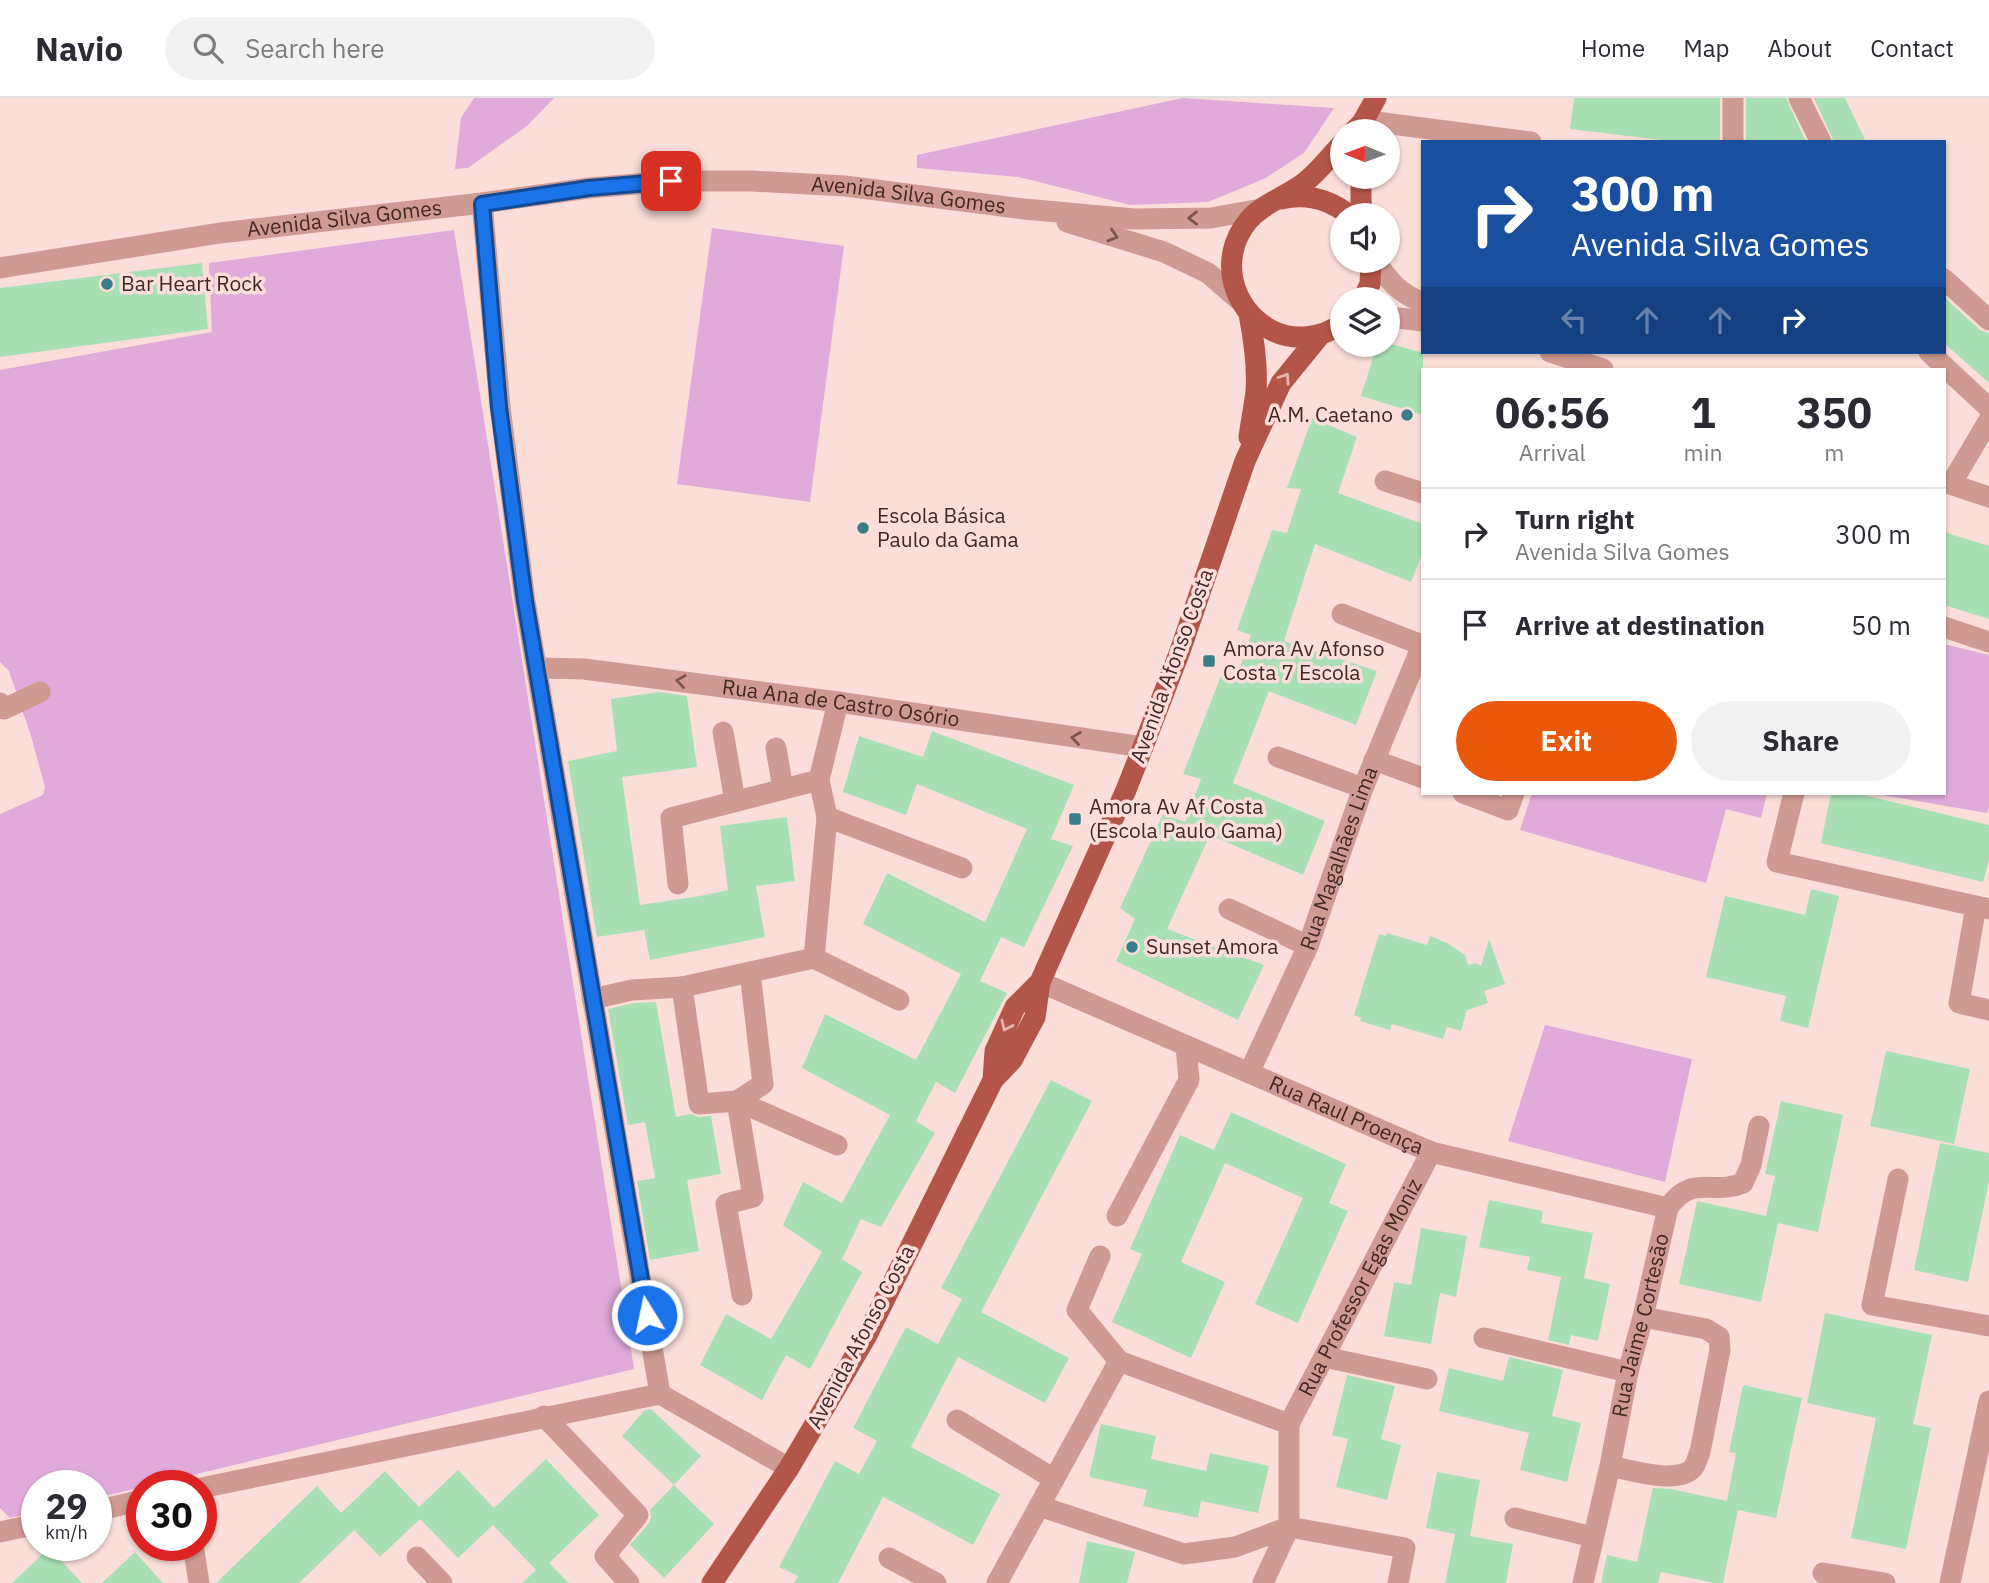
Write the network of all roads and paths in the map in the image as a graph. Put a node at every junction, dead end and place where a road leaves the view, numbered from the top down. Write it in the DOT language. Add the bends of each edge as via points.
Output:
graph roads {
  1 [pos="1376,98"];
  2 [pos="1385,98"];
  3 [pos="1733,98"];
  4 [pos="1799,98"];
  5 [pos="1364,119"];
  6 [pos="1378,119"];
  7 [pos="1400,129"];
  8 [pos="1510,140"];
  9 [pos="1732,140"];
  10 [pos="1820,140"];
  11 [pos="1330,156"];
  12 [pos="1332,203"];
  13 [pos="482,204"];
  14 [pos="1268,205"];
  15 [pos="1024,209"];
  16 [pos="0,268"];
  17 [pos="1382,273"];
  18 [pos="1946,281"];
  19 [pos="1421,302"];
  20 [pos="1244,307"];
  21 [pos="1400,318"];
  22 [pos="1989,320"];
  23 [pos="1421,321"];
  24 [pos="1330,330"];
  25 [pos="1330,334"];
  26 [pos="1556,354"];
  27 [pos="1931,354"];
  28 [pos="1600,368"];
  29 [pos="1989,408"];
  30 [pos="1989,420"];
  31 [pos="1245,461"];
  32 [pos="1385,481"];
  33 [pos="1947,483"];
  34 [pos="1421,492"];
  35 [pos="1989,496"];
  36 [pos="1342,614"];
  37 [pos="1946,628"];
  38 [pos="1989,642"];
  39 [pos="1421,644"];
  40 [pos="1421,646"];
  41 [pos="537,668"];
  42 [pos="40,692"];
  43 [pos="838,702"];
  44 [pos="0,703"];
  45 [pos="723,732"];
  46 [pos="1143,747"];
  47 [pos="776,748"];
  48 [pos="1278,757"];
  49 [pos="1374,760"];
  50 [pos="1421,777"];
  51 [pos="818,780"];
  52 [pos="1363,788"];
  53 [pos="783,789"];
  54 [pos="1468,795"];
  55 [pos="1513,795"];
  56 [pos="1794,795"];
  57 [pos="735,802"];
  58 [pos="827,817"];
  59 [pos="962,869"];
  60 [pos="678,884"];
  61 [pos="1983,908"];
  62 [pos="1229,909"];
  63 [pos="1308,946"];
  64 [pos="1979,951"];
  65 [pos="814,958"];
  66 [pos="750,972"];
  67 [pos="1040,982"];
  68 [pos="682,987"];
  69 [pos="592,999"];
  70 [pos="899,1000"];
  71 [pos="1989,1010"];
  72 [pos="1186,1045"];
  73 [pos="1249,1073"];
  74 [pos="737,1101"];
  75 [pos="1759,1126"];
  76 [pos="837,1145"];
  77 [pos="1431,1152"];
  78 [pos="1898,1179"];
  79 [pos="1668,1208"];
  80 [pos="1116,1216"];
  81 [pos="1100,1256"];
  82 [pos="742,1295"];
  83 [pos="1643,1317"];
  84 [pos="1989,1326"];
  85 [pos="1484,1338"];
  86 [pos="1324,1357"];
  87 [pos="1119,1362"];
  88 [pos="1628,1372"];
  89 [pos="1427,1379"];
  90 [pos="660,1394"];
  91 [pos="1988,1415"];
  92 [pos="544,1416"];
  93 [pos="957,1420"];
  94 [pos="1289,1424"];
  95 [pos="1609,1466"];
  96 [pos="789,1468"];
  97 [pos="1054,1479"];
  98 [pos="217,1485"];
  99 [pos="1040,1506"];
  100 [pos="1516,1518"];
  101 [pos="21,1527"];
  102 [pos="1289,1528"];
  103 [pos="0,1532"];
  104 [pos="1593,1537"];
  105 [pos="417,1557"];
  106 [pos="889,1558"];
  107 [pos="196,1561"];
  108 [pos="1824,1573"];
  109 [pos="200,1583"];
  110 [pos="442,1583"];
  111 [pos="629,1583"];
  112 [pos="712,1583"];
  113 [pos="936,1583"];
  114 [pos="997,1583"];
  115 [pos="1263,1583"];
  116 [pos="1398,1583"];
  117 [pos="1583,1583"];
  118 [pos="1885,1583"];
  119 [pos="1950,1583"];
  1 -- 5 [label="main road"];
  2 -- 6 [label="main road"];
  3 -- 9 [label="street"];
  4 -- 10 [label="street"];
  7 -- 8 [label="street"];
  11 -- 14 [label="main road" via="1304,183"];
  12 -- 14 [label="main road" via="1292,197"];
  13 -- 15 [label="street, Avenida Silva Gomes" via="671,181 752,181 845,186"];
  13 -- 16 [label="street, Avenida Silva Gomes" via="220,233"];
  13 -- 41 [label="street" via="499,407"];
  14 -- 15 [label="street, one-way" via="1211,218 1134,219"];
  14 -- 20 [label="main road" via="1248,220 1233,250 1233,284"];
  15 -- 20 [label="street, one-way" via="1164,252 1208,273"];
  17 -- 19 [label="street" via="1392,285"];
  18 -- 22 [label="street"];
  20 -- 24 [label="main road" via="1277,333 1299,337"];
  20 -- 31 [label="main road" via="1254,340 1256,392"];
  21 -- 23 [label="street"];
  31 -- 25 [label="main road, one-way" via="1281,383"];
  26 -- 28 [label="street"];
  27 -- 29 [label="street"];
  30 -- 33 [label="street"];
  31 -- 46 [label="main road, Avenida Afonso Costa"];
  32 -- 34 [label="street"];
  33 -- 35 [label="street"];
  36 -- 39 [label="street"];
  37 -- 38 [label="street"];
  40 -- 49 [label="street, Rua Magalhães Lima"];
  43 -- 41 [label="street, Rua Ana de Castro Osório, one-way" via="584,668"];
  41 -- 69 [label="street"];
  42 -- 44 [label="street" via="4,709"];
  46 -- 43 [label="street, Rua Ana de Castro Osório, one-way"];
  43 -- 51 [label="street"];
  45 -- 57 [label="street"];
  46 -- 67 [label="main road, Avenida Afonso Costa"];
  47 -- 53 [label="street"];
  48 -- 52 [label="street"];
  49 -- 50 [label="street"];
  49 -- 52 [label="street, Rua Magalhães Lima"];
  51 -- 53 [label="street"];
  51 -- 58 [label="street"];
  52 -- 63 [label="street, Rua Magalhães Lima"];
  53 -- 57 [label="street"];
  54 -- 55 [label="street" via="1508,810"];
  56 -- 61 [label="street" via="1777,862"];
  57 -- 60 [label="street" via="671,818"];
  58 -- 59 [label="street"];
  58 -- 65 [label="street"];
  61 -- 64 [label="street"];
  62 -- 63 [label="street"];
  63 -- 73 [label="street, Rua Magalhães Lima"];
  64 -- 71 [label="street" via="1959,1003"];
  65 -- 66 [label="street"];
  65 -- 70 [label="street"];
  66 -- 68 [label="street"];
  66 -- 74 [label="street" via="763,1084"];
  67 -- 72 [label="street, Rua Raul Proença"];
  67 -- 96 [label="main road, Avenida Afonso Costa" via="1035,1017 1012,1060 993,1080 866,1336"];
  68 -- 69 [label="street" via="632,990"];
  68 -- 74 [label="street" via="699,1104"];
  69 -- 90 [label="street"];
  72 -- 73 [label="street, Rua Raul Proença"];
  72 -- 80 [label="street" via="1189,1080"];
  73 -- 77 [label="street, Rua Raul Proença"];
  74 -- 76 [label="street"];
  74 -- 82 [label="street" via="753,1198 726,1204"];
  75 -- 79 [label="street, Rua Jaime Cortesão" via="1743,1183 1731,1189 1691,1189 1676,1196"];
  77 -- 79 [label="street, Rua Raul Proença"];
  77 -- 86 [label="street, Rua Professor Egas Moniz"];
  78 -- 84 [label="street" via="1872,1305"];
  79 -- 83 [label="street, Rua Jaime Cortesão"];
  81 -- 87 [label="street" via="1077,1310"];
  83 -- 88 [label="street, Rua Jaime Cortesão"];
  83 -- 95 [label="street" via="1706,1329 1719,1337 1700,1452 1693,1468 1680,1476"];
  85 -- 88 [label="street"];
  86 -- 89 [label="street"];
  86 -- 94 [label="street, Rua Professor Egas Moniz"];
  87 -- 94 [label="street"];
  87 -- 97 [label="street"];
  88 -- 95 [label="street, Rua Jaime Cortesão"];
  90 -- 92 [label="street"];
  90 -- 96 [label="street"];
  91 -- 119 [label="street"];
  92 -- 98 [label="street"];
  92 -- 111 [label="street" via="638,1515 604,1556"];
  93 -- 97 [label="street"];
  94 -- 102 [label="street, Rua Professor Egas Moniz"];
  95 -- 104 [label="street, Rua Jaime Cortesão"];
  96 -- 112 [label="main road, Avenida Afonso Costa"];
  97 -- 99 [label="street"];
  99 -- 102 [label="street" via="1184,1554 1235,1547"];
  99 -- 114 [label="street"];
  100 -- 104 [label="street"];
  101 -- 103 [label="street"];
  102 -- 115 [label="street"];
  102 -- 116 [label="street" via="1405,1548"];
  104 -- 117 [label="street, Rua Jaime Cortesão"];
  105 -- 110 [label="street"];
  106 -- 113 [label="street"];
  107 -- 109 [label="street"];
  108 -- 118 [label="street"];
}
